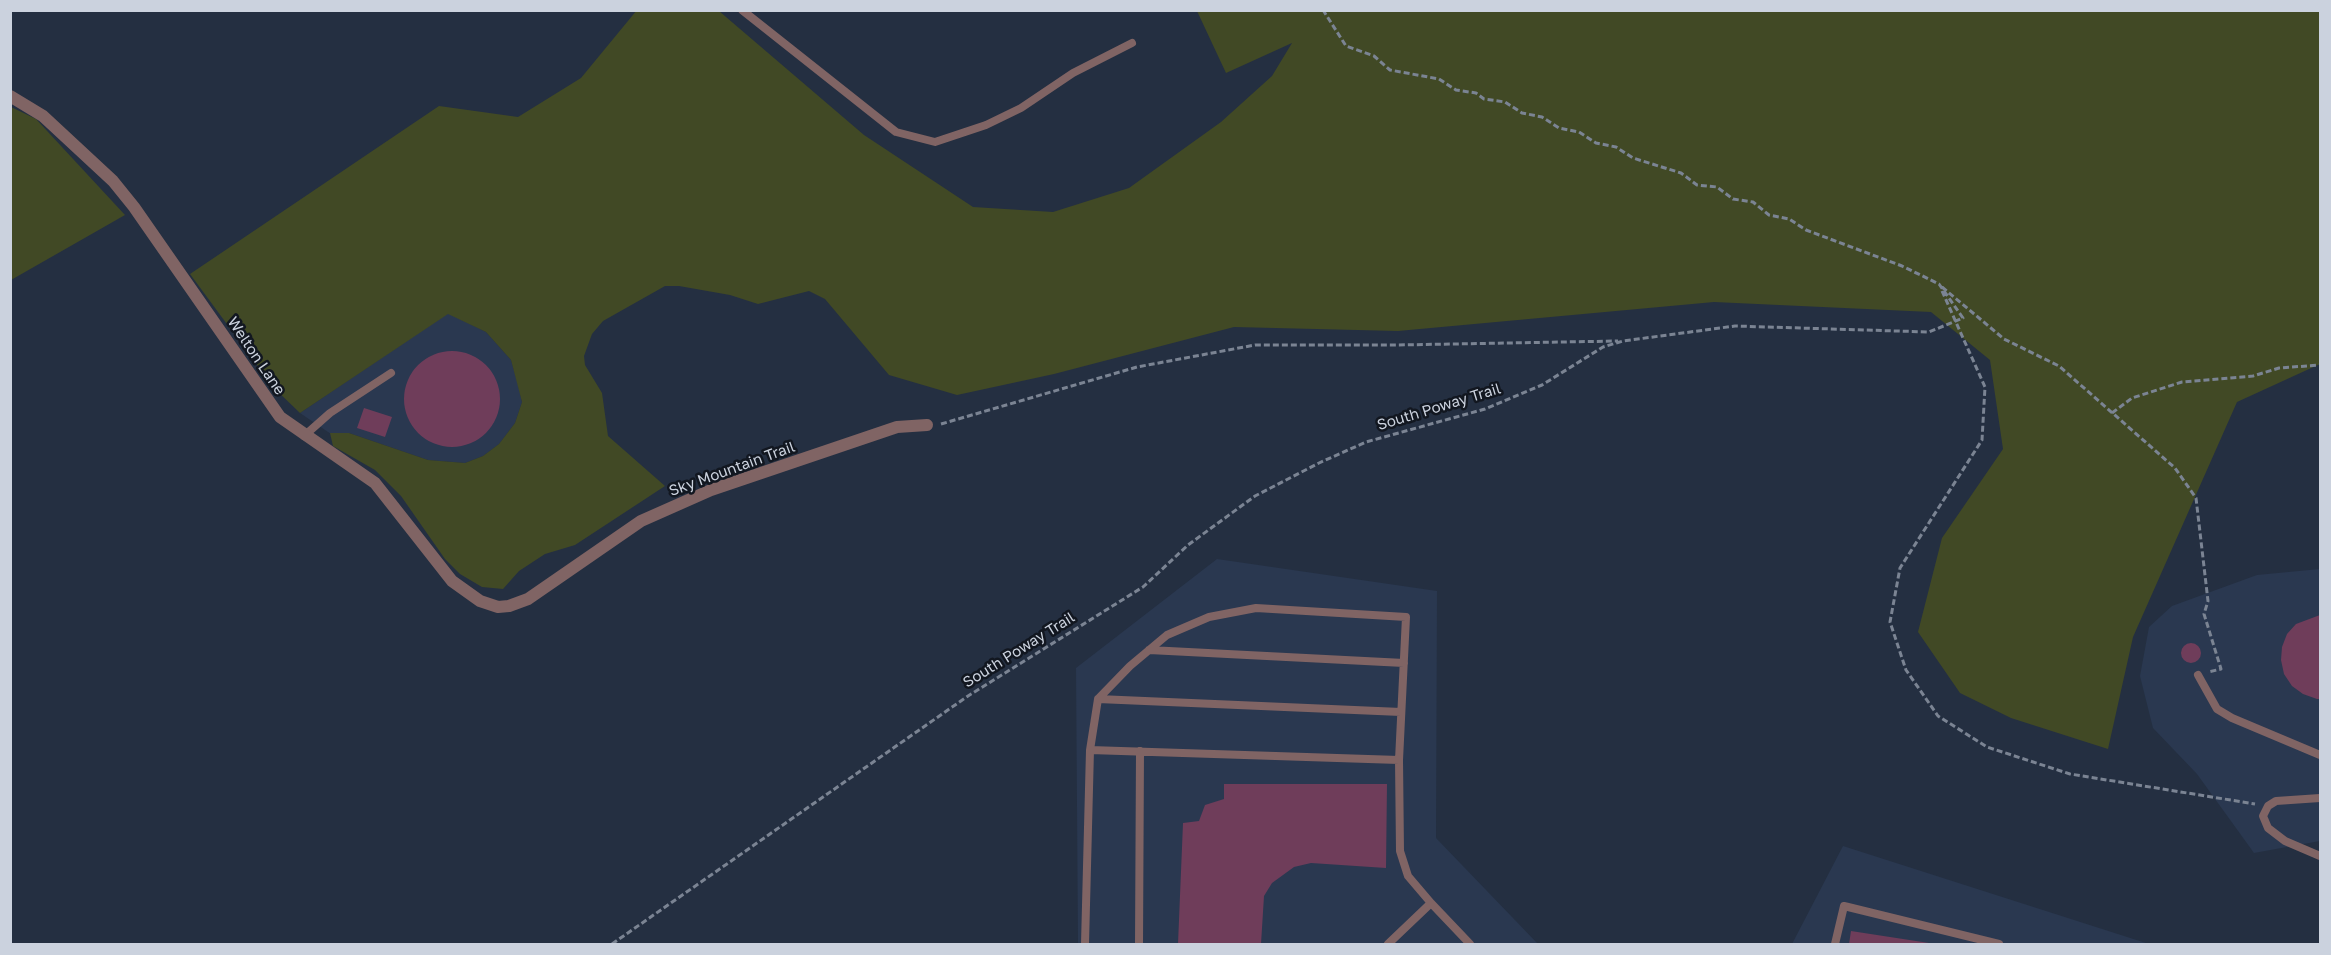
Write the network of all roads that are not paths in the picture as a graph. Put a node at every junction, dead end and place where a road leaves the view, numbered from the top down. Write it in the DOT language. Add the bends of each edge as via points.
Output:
graph roads {
  1 [pos="742,10"];
  2 [pos="1132,43"];
  3 [pos="10,96"];
  4 [pos="391,373"];
  5 [pos="927,425"];
  6 [pos="304,436"];
  7 [pos="498,608"];
  8 [pos="1149,650"];
  9 [pos="1404,663"];
  10 [pos="2198,675"];
  11 [pos="1098,699"];
  12 [pos="1401,712"];
  13 [pos="1090,750"];
  14 [pos="1140,751"];
  15 [pos="2320,755"];
  16 [pos="1399,760"];
  17 [pos="2320,798"];
  18 [pos="2320,856"];
  19 [pos="1431,903"];
  20 [pos="1394,942"];
  21 [pos="1085,945"];
  22 [pos="1139,945"];
  23 [pos="1470,945"];
  24 [pos="1836,945"];
  25 [pos="1999,945"];
  1 -- 2 [label="lane" via="896,132 935,142 1021,108 1073,73"];
  3 -- 6 [label="street, Welton Lane" via="43,116 113,181 263,396 280,417"];
  4 -- 6 [label="lane" via="330,413"];
  5 -- 7 [label="street, Sky Mountain Trail" via="897,427 711,490 641,521 528,598"];
  6 -- 7 [label="street, Welton Lane" via="375,483 452,581 480,601"];
  8 -- 9 [label="lane"];
  8 -- 9 [label="lane" via="1167,635 1209,617 1256,608 1406,617"];
  8 -- 11 [label="lane"];
  9 -- 12 [label="lane"];
  10 -- 15 [label="lane" via="2217,709"];
  11 -- 12 [label="lane"];
  11 -- 13 [label="lane"];
  12 -- 16 [label="lane"];
  13 -- 14 [label="lane"];
  13 -- 21 [label="lane"];
  14 -- 16 [label="lane"];
  14 -- 22 [label="lane"];
  16 -- 19 [label="lane" via="1400,851 1407,876"];
  17 -- 18 [label="lane" via="2276,801 2263,816 2268,828 2285,841"];
  19 -- 20 [label="lane"];
  19 -- 23 [label="lane"];
  24 -- 25 [label="lane" via="1844,906"];
}
